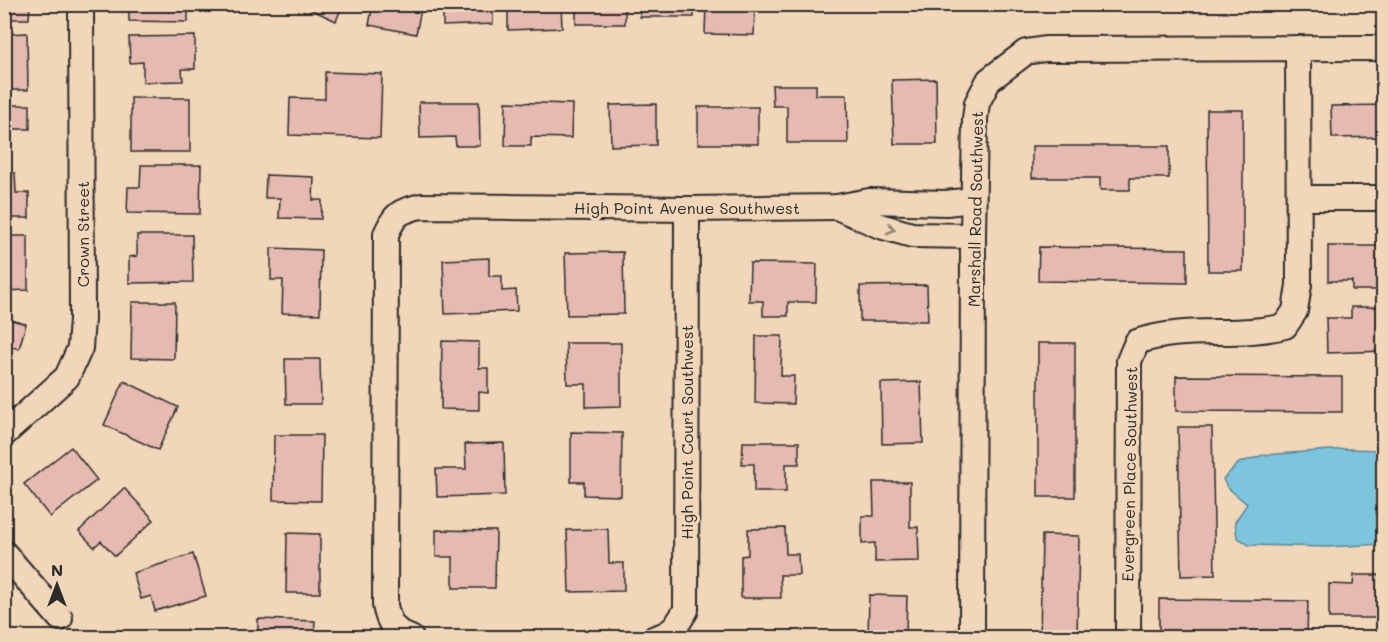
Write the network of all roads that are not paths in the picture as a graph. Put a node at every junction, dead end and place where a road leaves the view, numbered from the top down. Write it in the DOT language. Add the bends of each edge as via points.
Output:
graph roads {
  1 [pos="81,4"];
  2 [pos="1298,48"];
  3 [pos="1383,48"];
  4 [pos="1299,198"];
  5 [pos="1383,198"];
  6 [pos="973,200"];
  7 [pos="837,207"];
  8 [pos="687,209"];
  9 [pos="973,236"];
  10 [pos="4,434"];
  11 [pos="4,553"];
  12 [pos="60,618"];
  13 [pos="411,638"];
  14 [pos="655,638"];
  15 [pos="972,638"];
  16 [pos="1128,638"];
  1 -- 10 [label="street, Crown Street" via="80,348 67,377"];
  2 -- 3 [label="street, Marshall Road Southwest"];
  2 -- 4 [label="street, Evergreen Place Southwest"];
  2 -- 6 [label="street, Marshall Road Southwest" via="1026,52 989,80 978,103"];
  4 -- 5 [label="street"];
  4 -- 16 [label="street, Evergreen Place Southwest" via="1299,285 1295,311 1285,326 1264,331 1157,335 1137,342 1129,361"];
  6 -- 7 [label="street, High Point Avenue Southwest" via="869,201"];
  6 -- 9 [label="street, Marshall Road Southwest"];
  7 -- 8 [label="street, High Point Avenue Southwest"];
  7 -- 9 [label="street, one-way" via="879,226 912,235"];
  8 -- 13 [label="street, High Point Avenue Southwest" via="421,206 395,216 386,234 385,605 392,626"];
  8 -- 14 [label="street, High Point Court Southwest" via="686,610 672,631"];
  9 -- 15 [label="street, Marshall Road Southwest"];
  11 -- 12 [label="street"];
}
